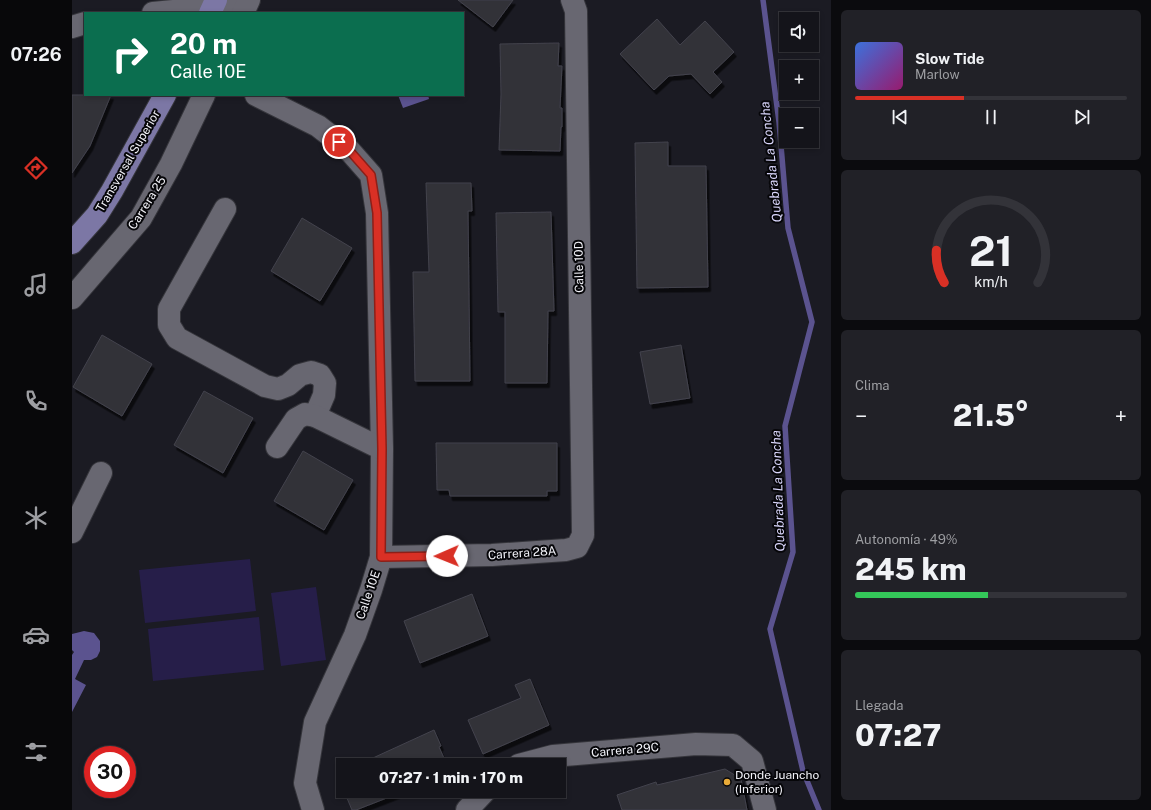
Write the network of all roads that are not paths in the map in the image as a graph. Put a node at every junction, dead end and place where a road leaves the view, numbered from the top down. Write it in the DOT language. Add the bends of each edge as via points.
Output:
graph roads {
  1 [pos="233,0"];
  2 [pos="249,0"];
  3 [pos="572,0"];
  4 [pos="213,7"];
  5 [pos="163,12"];
  6 [pos="243,12"];
  7 [pos="84,23"];
  8 [pos="72,27"];
  9 [pos="164,96"];
  10 [pos="204,96"];
  11 [pos="258,96"];
  12 [pos="225,209"];
  13 [pos="72,243"];
  14 [pos="72,298"];
  15 [pos="315,416"];
  16 [pos="277,447"];
  17 [pos="382,449"];
  18 [pos="101,473"];
  19 [pos="72,532"];
  20 [pos="583,535"];
  21 [pos="381,557"];
  22 [pos="545,758"];
  23 [pos="478,798"];
  24 [pos="313,810"];
  25 [pos="467,810"];
  26 [pos="765,810"];
  1 -- 4 [label="street"];
  2 -- 6 [label="street"];
  3 -- 20 [label="street, Calle 10D" via="576,11"];
  4 -- 5 [label="street"];
  7 -- 8 [label="street"];
  9 -- 13 [label="main road, Transversal Superior" via="97,215"];
  10 -- 14 [label="street, Carrera 25" via="171,164 141,218"];
  11 -- 17 [label="street, Calle 10E" via="318,126 349,150 371,175 377,213"];
  12 -- 15 [label="street" via="169,309 169,325 178,338 265,386 278,389 288,385 300,374 311,372 320,375 325,383 324,395"];
  15 -- 16 [label="street" via="305,414 296,419"];
  15 -- 17 [label="street"];
  17 -- 21 [label="street, Calle 10E"];
  18 -- 19 [label="street"];
  20 -- 21 [label="street, Carrera 28A" via="577,547 566,550 492,555"];
  21 -- 24 [label="street, Calle 10E" via="354,635 315,722 305,783"];
  22 -- 26 [label="street, Carrera 29C" via="696,744 733,744 752,762"];
  23 -- 25 [label="street"];
}
